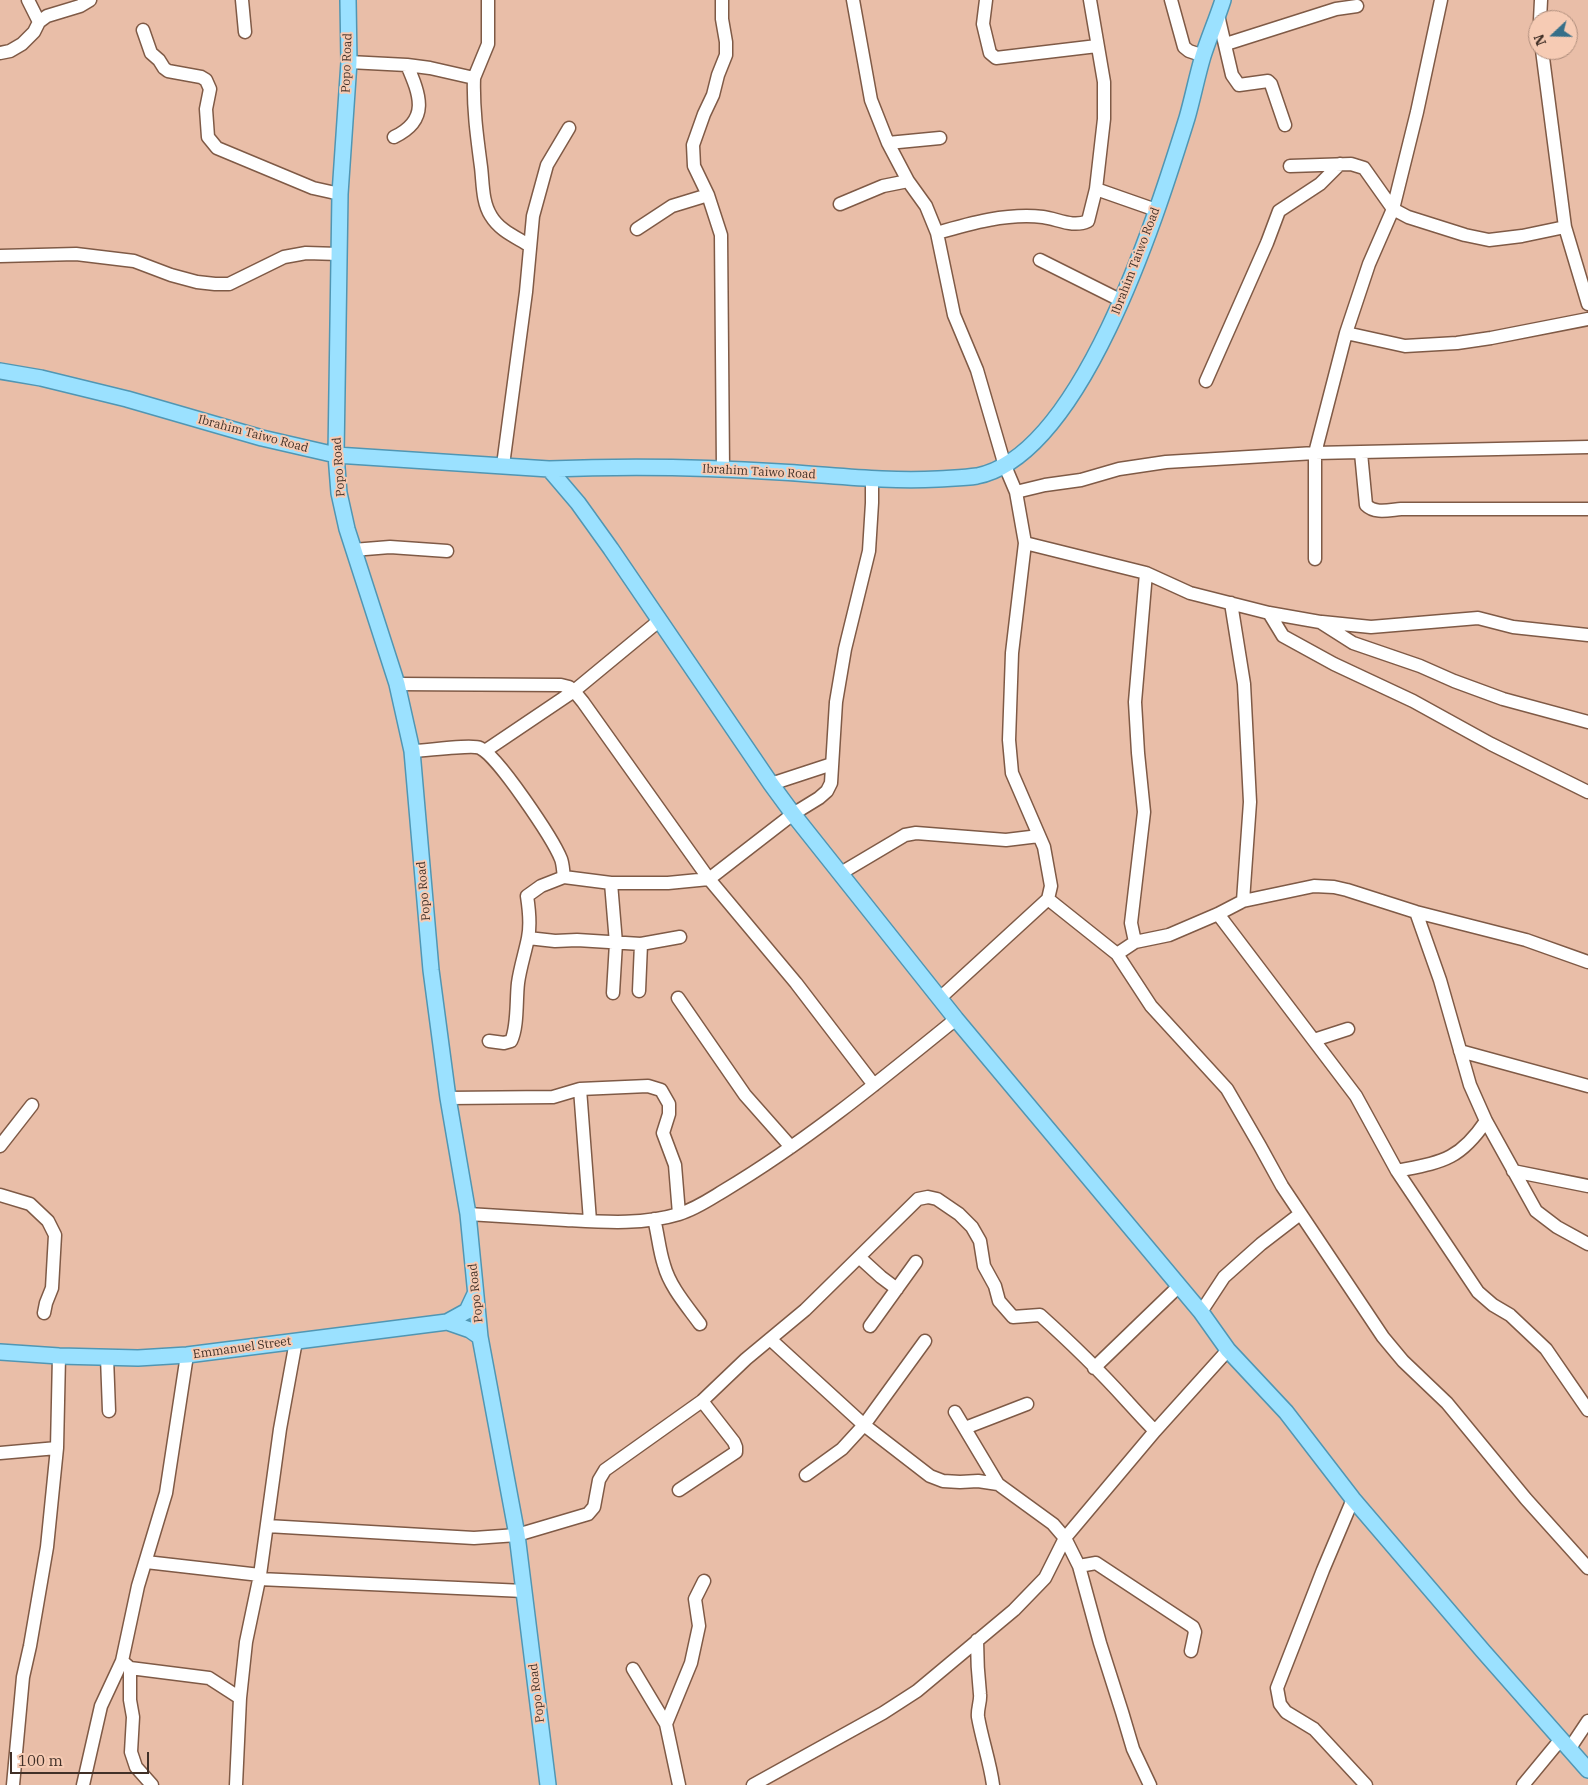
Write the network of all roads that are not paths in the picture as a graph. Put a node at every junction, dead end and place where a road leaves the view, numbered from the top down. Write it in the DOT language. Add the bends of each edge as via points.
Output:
graph roads {
  1 [pos="28,0"];
  2 [pos="90,0"];
  3 [pos="242,0"];
  4 [pos="348,0"];
  5 [pos="488,0"];
  6 [pos="722,0"];
  7 [pos="853,0"];
  8 [pos="986,0"];
  9 [pos="1090,0"];
  10 [pos="1171,0"];
  11 [pos="1223,0"];
  12 [pos="1440,0"];
  13 [pos="1357,6"];
  14 [pos="1218,15"];
  15 [pos="39,22"];
  16 [pos="143,30"];
  17 [pos="245,32"];
  18 [pos="1226,44"];
  19 [pos="1097,46"];
  20 [pos="0,53"];
  21 [pos="1204,56"];
  22 [pos="1543,60"];
  23 [pos="349,62"];
  24 [pos="408,65"];
  25 [pos="474,78"];
  26 [pos="1285,126"];
  27 [pos="569,128"];
  28 [pos="394,138"];
  29 [pos="940,138"];
  30 [pos="888,143"];
  31 [pos="1340,164"];
  32 [pos="1290,166"];
  33 [pos="908,181"];
  34 [pos="1096,189"];
  35 [pos="340,194"];
  36 [pos="708,195"];
  37 [pos="840,204"];
  38 [pos="1393,209"];
  39 [pos="1156,210"];
  40 [pos="1565,227"];
  41 [pos="637,230"];
  42 [pos="937,233"];
  43 [pos="530,246"];
  44 [pos="339,254"];
  45 [pos="0,256"];
  46 [pos="1040,260"];
  47 [pos="1122,301"];
  48 [pos="1588,304"];
  49 [pos="1588,319"];
  50 [pos="1346,333"];
  51 [pos="0,371"];
  52 [pos="1206,381"];
  53 [pos="1588,447"];
  54 [pos="1315,453"];
  55 [pos="1361,453"];
  56 [pos="336,455"];
  57 [pos="503,465"];
  58 [pos="1005,466"];
  59 [pos="549,469"];
  60 [pos="724,469"];
  61 [pos="872,479"];
  62 [pos="1016,492"];
  63 [pos="1588,509"];
  64 [pos="1025,543"];
  65 [pos="353,550"];
  66 [pos="447,551"];
  67 [pos="1314,559"];
  68 [pos="1146,573"];
  69 [pos="1231,603"];
  70 [pos="1269,613"];
  71 [pos="660,620"];
  72 [pos="1320,622"];
  73 [pos="1588,635"];
  74 [pos="397,684"];
  75 [pos="574,692"];
  76 [pos="1588,722"];
  77 [pos="412,751"];
  78 [pos="485,752"];
  79 [pos="832,764"];
  80 [pos="771,784"];
  81 [pos="1588,792"];
  82 [pos="793,814"];
  83 [pos="1039,836"];
  84 [pos="841,873"];
  85 [pos="564,877"];
  86 [pos="709,879"];
  87 [pos="611,883"];
  88 [pos="1048,899"];
  89 [pos="1243,901"];
  90 [pos="1416,912"];
  91 [pos="1218,914"];
  92 [pos="680,937"];
  93 [pos="528,938"];
  94 [pos="1135,942"];
  95 [pos="616,943"];
  96 [pos="641,944"];
  97 [pos="1118,954"];
  98 [pos="1588,962"];
  99 [pos="639,991"];
  100 [pos="613,993"];
  101 [pos="678,998"];
  102 [pos="940,998"];
  103 [pos="956,1019"];
  104 [pos="1348,1029"];
  105 [pos="1314,1040"];
  106 [pos="490,1041"];
  107 [pos="1460,1051"];
  108 [pos="874,1085"];
  109 [pos="1588,1086"];
  110 [pos="580,1089"];
  111 [pos="448,1098"];
  112 [pos="32,1106"];
  113 [pos="1486,1122"];
  114 [pos="0,1146"];
  115 [pos="791,1147"];
  116 [pos="1397,1171"];
  117 [pos="1513,1171"];
  118 [pos="1588,1186"];
  119 [pos="0,1195"];
  120 [pos="468,1214"];
  121 [pos="679,1214"];
  122 [pos="1300,1214"];
  123 [pos="654,1219"];
  124 [pos="590,1221"];
  125 [pos="1588,1244"];
  126 [pos="859,1257"];
  127 [pos="916,1262"];
  128 [pos="1179,1286"];
  129 [pos="897,1289"];
  130 [pos="475,1294"];
  131 [pos="1201,1312"];
  132 [pos="44,1313"];
  133 [pos="447,1322"];
  134 [pos="700,1324"];
  135 [pos="870,1326"];
  136 [pos="480,1337"];
  137 [pos="770,1339"];
  138 [pos="296,1341"];
  139 [pos="925,1341"];
  140 [pos="1228,1350"];
  141 [pos="0,1352"];
  142 [pos="187,1355"];
  143 [pos="58,1356"];
  144 [pos="107,1357"];
  145 [pos="1094,1368"];
  146 [pos="702,1401"];
  147 [pos="1027,1404"];
  148 [pos="1588,1410"];
  149 [pos="109,1411"];
  150 [pos="955,1412"];
  151 [pos="864,1424"];
  152 [pos="965,1428"];
  153 [pos="1155,1431"];
  154 [pos="57,1448"];
  155 [pos="0,1453"];
  156 [pos="806,1475"];
  157 [pos="998,1484"];
  158 [pos="679,1490"];
  159 [pos="1353,1499"];
  160 [pos="267,1526"];
  161 [pos="518,1535"];
  162 [pos="1064,1538"];
  163 [pos="146,1562"];
  164 [pos="1079,1566"];
  165 [pos="1588,1568"];
  166 [pos="259,1577"];
  167 [pos="704,1581"];
  168 [pos="524,1591"];
  169 [pos="977,1640"];
  170 [pos="1191,1651"];
  171 [pos="126,1664"];
  172 [pos="633,1669"];
  173 [pos="240,1698"];
  174 [pos="1588,1721"];
  175 [pos="666,1724"];
  176 [pos="1566,1744"];
  177 [pos="1588,1770"];
  178 [pos="13,1785"];
  179 [pos="82,1785"];
  180 [pos="152,1785"];
  181 [pos="236,1785"];
  182 [pos="548,1785"];
  183 [pos="679,1785"];
  184 [pos="753,1785"];
  185 [pos="993,1785"];
  186 [pos="1150,1785"];
  187 [pos="1366,1785"];
  188 [pos="1523,1785"];
  1 -- 15 [label="street"];
  2 -- 15 [label="street"];
  3 -- 17 [label="street"];
  4 -- 23 [label="main road, Popo Road"];
  5 -- 25 [label="street" via="488,44"];
  6 -- 36 [label="street" via="726,55 693,145 694,166"];
  7 -- 30 [label="street" via="871,100"];
  8 -- 19 [label="street" via="983,24 990,53 996,58"];
  9 -- 19 [label="street"];
  10 -- 21 [label="street" via="1184,47"];
  11 -- 14 [label="main road, Ibrahim Taiwo Road"];
  12 -- 38 [label="street"];
  13 -- 18 [label="street" via="1336,9"];
  14 -- 18 [label="street"];
  14 -- 21 [label="main road, Ibrahim Taiwo Road"];
  15 -- 20 [label="street" via="22,44"];
  16 -- 35 [label="street" via="151,53 168,71 206,80 210,89 206,109 208,137 217,148 313,188"];
  18 -- 26 [label="street" via="1232,76 1237,83 1268,81"];
  19 -- 34 [label="street" via="1104,82 1104,119"];
  21 -- 39 [label="main road, Ibrahim Taiwo Road"];
  22 -- 40 [label="street"];
  23 -- 24 [label="street"];
  23 -- 35 [label="main road, Popo Road"];
  24 -- 25 [label="street"];
  24 -- 28 [label="street" via="420,106 418,116"];
  25 -- 43 [label="street" via="475,128 485,200 496,224"];
  27 -- 43 [label="street" via="547,165 533,216"];
  29 -- 30 [label="street"];
  30 -- 33 [label="street"];
  31 -- 32 [label="street"];
  31 -- 38 [label="street" via="1364,168"];
  31 -- 52 [label="street" via="1320,184 1279,211"];
  33 -- 37 [label="street" via="883,186"];
  33 -- 42 [label="street" via="926,206"];
  34 -- 39 [label="street"];
  34 -- 42 [label="street" via="1088,221 1082,224 1043,217 1014,217 982,220"];
  35 -- 44 [label="main road, Popo Road"];
  36 -- 41 [label="street" via="672,206"];
  36 -- 60 [label="street" via="721,235"];
  38 -- 40 [label="street" via="1408,217 1489,240"];
  38 -- 50 [label="street" via="1369,264"];
  39 -- 47 [label="main road, Ibrahim Taiwo Road"];
  40 -- 48 [label="street"];
  42 -- 58 [label="street" via="954,315 977,370"];
  43 -- 57 [label="street"];
  44 -- 45 [label="street" via="306,253 284,257 229,284 197,282 134,261 76,254"];
  44 -- 56 [label="main road, Popo Road"];
  46 -- 47 [label="street"];
  47 -- 58 [label="main road, Ibrahim Taiwo Road" via="1092,362 1065,406 1030,447"];
  49 -- 50 [label="street" via="1492,338 1405,346"];
  50 -- 54 [label="street"];
  51 -- 56 [label="main road, Ibrahim Taiwo Road" via="127,399 262,438"];
  53 -- 55 [label="street"];
  54 -- 55 [label="street"];
  54 -- 62 [label="street" via="1166,462"];
  54 -- 67 [label="street"];
  55 -- 63 [label="street" via="1366,505 1370,509"];
  56 -- 57 [label="main road, Ibrahim Taiwo Road"];
  56 -- 65 [label="main road, Popo Road" via="339,494"];
  57 -- 59 [label="main road, Ibrahim Taiwo Road"];
  58 -- 61 [label="main road, Ibrahim Taiwo Road" via="978,476 958,478"];
  58 -- 62 [label="street"];
  59 -- 60 [label="main road, Ibrahim Taiwo Road"];
  59 -- 71 [label="main road" via="578,504"];
  60 -- 61 [label="main road, Ibrahim Taiwo Road"];
  61 -- 79 [label="street" via="870,551 845,649 836,702"];
  62 -- 64 [label="street"];
  64 -- 68 [label="street"];
  64 -- 83 [label="street" via="1012,653 1009,740 1012,773"];
  65 -- 66 [label="street" via="390,547"];
  65 -- 74 [label="main road, Popo Road"];
  68 -- 69 [label="street" via="1190,594"];
  68 -- 94 [label="street" via="1135,702 1144,812 1131,923"];
  69 -- 70 [label="street"];
  69 -- 89 [label="street" via="1244,684 1250,802"];
  70 -- 72 [label="street"];
  70 -- 81 [label="street" via="1283,636"];
  71 -- 75 [label="street"];
  71 -- 80 [label="main road"];
  72 -- 73 [label="street" via="1371,627 1478,618 1513,627"];
  72 -- 76 [label="street" via="1353,642 1454,681 1503,699"];
  74 -- 75 [label="street" via="561,685"];
  74 -- 77 [label="main road, Popo Road"];
  75 -- 78 [label="street"];
  75 -- 86 [label="street"];
  77 -- 78 [label="street" via="476,747"];
  77 -- 111 [label="main road, Popo Road" via="430,970"];
  78 -- 85 [label="street" via="500,765 550,838 562,860"];
  79 -- 80 [label="street"];
  79 -- 82 [label="street" via="827,791"];
  80 -- 82 [label="main road"];
  82 -- 84 [label="main road"];
  82 -- 86 [label="street"];
  83 -- 84 [label="street" via="1006,840 916,833 905,835"];
  83 -- 88 [label="street" via="1044,846 1051,886"];
  84 -- 102 [label="main road"];
  85 -- 87 [label="street"];
  85 -- 93 [label="street" via="540,886 526,896"];
  86 -- 87 [label="street"];
  86 -- 108 [label="street" via="796,983"];
  87 -- 95 [label="street"];
  88 -- 97 [label="street"];
  88 -- 102 [label="street"];
  89 -- 90 [label="street" via="1314,886 1334,887"];
  89 -- 91 [label="street"];
  90 -- 98 [label="street" via="1526,940"];
  90 -- 107 [label="street"];
  91 -- 94 [label="street" via="1169,935"];
  91 -- 105 [label="street"];
  92 -- 96 [label="street"];
  93 -- 95 [label="street"];
  93 -- 106 [label="street" via="520,966 512,1041"];
  94 -- 97 [label="street"];
  95 -- 96 [label="street"];
  95 -- 100 [label="street"];
  96 -- 99 [label="street"];
  97 -- 122 [label="street" via="1151,1006 1227,1089"];
  101 -- 115 [label="street" via="745,1095"];
  102 -- 103 [label="main road"];
  103 -- 108 [label="street"];
  103 -- 128 [label="main road"];
  104 -- 105 [label="street"];
  105 -- 116 [label="street" via="1356,1096"];
  107 -- 109 [label="street"];
  107 -- 113 [label="street"];
  108 -- 115 [label="street"];
  110 -- 111 [label="street" via="553,1097"];
  110 -- 121 [label="street" via="648,1086 660,1090 669,1104 663,1133 675,1164"];
  110 -- 124 [label="street"];
  111 -- 120 [label="main road, Popo Road"];
  112 -- 114 [label="street"];
  113 -- 116 [label="street" via="1457,1154 1439,1163"];
  113 -- 117 [label="street"];
  115 -- 121 [label="street" via="744,1180"];
  116 -- 148 [label="street" via="1478,1292 1510,1315 1546,1349"];
  117 -- 118 [label="street"];
  117 -- 125 [label="street" via="1536,1211 1556,1227"];
  119 -- 132 [label="street" via="30,1204 48,1221 56,1236 52,1288"];
  120 -- 124 [label="street"];
  120 -- 130 [label="main road, Popo Road"];
  121 -- 123 [label="street"];
  122 -- 131 [label="street" via="1224,1276"];
  122 -- 165 [label="street" via="1382,1336 1447,1404"];
  123 -- 124 [label="street"];
  123 -- 134 [label="street" via="668,1275"];
  126 -- 129 [label="street"];
  126 -- 137 [label="street"];
  126 -- 145 [label="street" via="918,1198 938,1199 972,1227 980,1241 984,1266 999,1301 1008,1312 1013,1316 1040,1315"];
  127 -- 129 [label="street"];
  128 -- 131 [label="main road"];
  128 -- 145 [label="street"];
  129 -- 135 [label="street"];
  130 -- 133 [label="main road" via="467,1311"];
  130 -- 136 [label="main road, Popo Road"];
  131 -- 140 [label="main road"];
  133 -- 136 [label="main road, Emmanuel Street"];
  133 -- 138 [label="main road, Emmanuel Street"];
  136 -- 161 [label="main road, Popo Road"];
  137 -- 146 [label="street"];
  137 -- 151 [label="street"];
  138 -- 142 [label="main road, Emmanuel Street"];
  138 -- 160 [label="street"];
  139 -- 151 [label="street"];
  140 -- 153 [label="street"];
  140 -- 159 [label="main road" via="1286,1412"];
  141 -- 143 [label="main road, Emmanuel Street"];
  142 -- 144 [label="main road, Emmanuel Street"];
  142 -- 163 [label="street" via="166,1493"];
  143 -- 144 [label="main road, Emmanuel Street"];
  143 -- 154 [label="street"];
  144 -- 149 [label="street"];
  145 -- 153 [label="street"];
  146 -- 158 [label="street" via="734,1442 736,1452"];
  146 -- 161 [label="street" via="605,1470 598,1480 594,1507 588,1514"];
  147 -- 152 [label="street"];
  150 -- 152 [label="street"];
  151 -- 156 [label="street" via="842,1449"];
  151 -- 157 [label="street" via="930,1476 943,1481 978,1480"];
  152 -- 157 [label="street"];
  153 -- 162 [label="street"];
  154 -- 155 [label="street"];
  154 -- 178 [label="street" via="47,1547 23,1677"];
  157 -- 162 [label="street" via="1053,1524"];
  159 -- 176 [label="main road"];
  159 -- 187 [label="street" via="1277,1688 1280,1704 1286,1712 1314,1729"];
  160 -- 161 [label="street" via="474,1538"];
  160 -- 166 [label="street"];
  161 -- 168 [label="main road, Popo Road"];
  162 -- 164 [label="street"];
  162 -- 169 [label="street" via="1045,1578 1014,1610"];
  163 -- 166 [label="street"];
  163 -- 171 [label="street" via="138,1586"];
  164 -- 170 [label="street" via="1096,1563 1193,1627"];
  164 -- 186 [label="street" via="1133,1750"];
  166 -- 168 [label="street"];
  166 -- 173 [label="street" via="246,1642"];
  167 -- 175 [label="street" via="695,1599 699,1626 691,1663"];
  168 -- 182 [label="main road, Popo Road"];
  169 -- 184 [label="street" via="917,1691 890,1709"];
  169 -- 185 [label="street" via="981,1696 978,1715"];
  171 -- 173 [label="street" via="210,1678"];
  171 -- 179 [label="street" via="101,1706"];
  171 -- 180 [label="street" via="133,1717 131,1752 136,1767"];
  172 -- 175 [label="street"];
  173 -- 181 [label="street"];
  174 -- 176 [label="street"];
  175 -- 183 [label="street"];
  176 -- 177 [label="main road"];
  176 -- 188 [label="street"];
}
